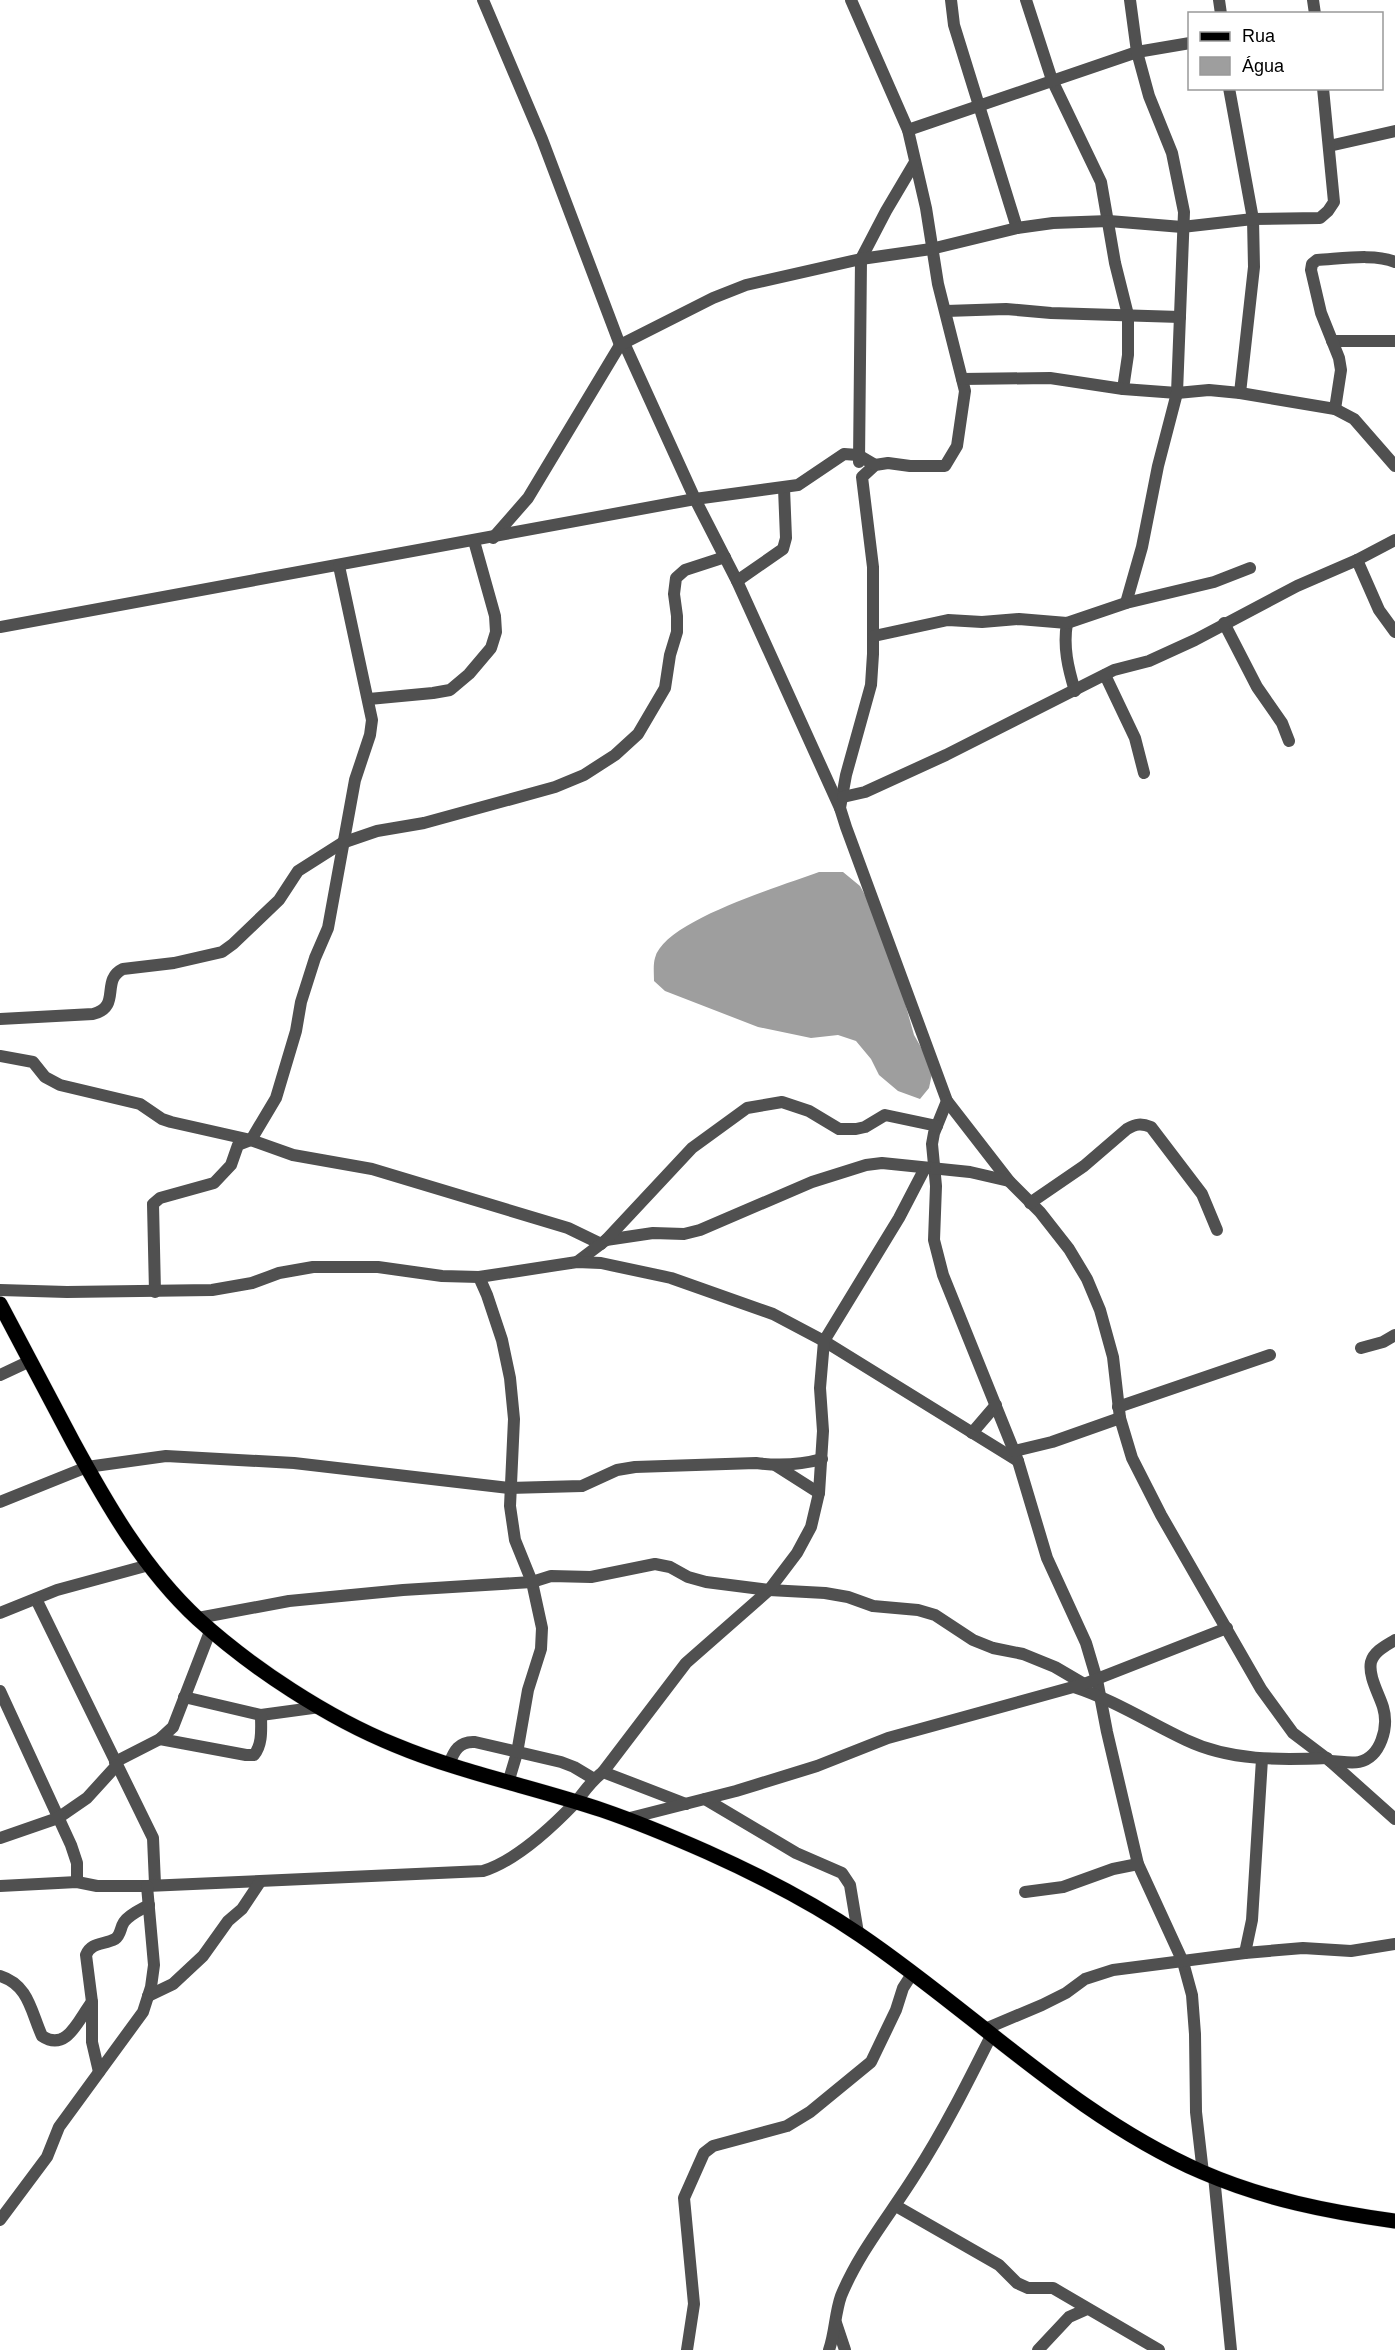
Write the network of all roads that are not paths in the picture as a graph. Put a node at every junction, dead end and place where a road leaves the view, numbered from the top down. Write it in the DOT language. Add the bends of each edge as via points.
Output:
graph roads {
  1 [pos="483,0"];
  2 [pos="850,0"];
  3 [pos="951,0"];
  4 [pos="1026,0"];
  5 [pos="1130,0"];
  6 [pos="1188,43"];
  7 [pos="1137,52"];
  8 [pos="1052,80"];
  9 [pos="1230,90"];
  10 [pos="1323,90"];
  11 [pos="977,106"];
  12 [pos="908,130"];
  13 [pos="1395,131"];
  14 [pos="1329,146"];
  15 [pos="915,162"];
  16 [pos="1253,219"];
  17 [pos="1109,220"];
  18 [pos="1182,227"];
  19 [pos="1017,228"];
  20 [pos="931,249"];
  21 [pos="861,259"];
  22 [pos="1395,262"];
  23 [pos="946,311"];
  24 [pos="1128,315"];
  25 [pos="1180,318"];
  26 [pos="1332,341"];
  27 [pos="1395,341"];
  28 [pos="622,344"];
  29 [pos="962,379"];
  30 [pos="1123,389"];
  31 [pos="1177,393"];
  32 [pos="1240,393"];
  33 [pos="1335,409"];
  34 [pos="858,455"];
  35 [pos="875,465"];
  36 [pos="1395,466"];
  37 [pos="862,477"];
  38 [pos="784,488"];
  39 [pos="695,500"];
  40 [pos="493,538"];
  41 [pos="1395,540"];
  42 [pos="474,541"];
  43 [pos="726,557"];
  44 [pos="1357,560"];
  45 [pos="339,566"];
  46 [pos="1250,568"];
  47 [pos="737,581"];
  48 [pos="1126,603"];
  49 [pos="1067,623"];
  50 [pos="1224,623"];
  51 [pos="0,627"];
  52 [pos="1395,632"];
  53 [pos="874,636"];
  54 [pos="1105,675"];
  55 [pos="1075,691"];
  56 [pos="369,699"];
  57 [pos="1289,741"];
  58 [pos="1144,773"];
  59 [pos="842,803"];
  60 [pos="342,843"];
  61 [pos="0,1019"];
  62 [pos="0,1056"];
  63 [pos="947,1101"];
  64 [pos="937,1126"];
  65 [pos="251,1140"];
  66 [pos="987,1152"];
  67 [pos="930,1168"];
  68 [pos="964,1172"];
  69 [pos="1009,1181"];
  70 [pos="936,1186"];
  71 [pos="1030,1203"];
  72 [pos="1217,1230"];
  73 [pos="603,1242"];
  74 [pos="577,1262"];
  75 [pos="478,1277"];
  76 [pos="0,1290"];
  77 [pos="155,1292"];
  78 [pos="0,1304"];
  79 [pos="1395,1335"];
  80 [pos="824,1341"];
  81 [pos="1361,1348"];
  82 [pos="1270,1355"];
  83 [pos="30,1362"];
  84 [pos="0,1375"];
  85 [pos="996,1405"];
  86 [pos="1119,1412"];
  87 [pos="972,1433"];
  88 [pos="1017,1456"];
  89 [pos="822,1459"];
  90 [pos="775,1465"];
  91 [pos="87,1467"];
  92 [pos="509,1488"];
  93 [pos="819,1493"];
  94 [pos="0,1502"];
  95 [pos="149,1565"];
  96 [pos="532,1582"];
  97 [pos="769,1590"];
  98 [pos="36,1599"];
  99 [pos="0,1613"];
  100 [pos="198,1618"];
  101 [pos="1227,1628"];
  102 [pos="211,1629"];
  103 [pos="1395,1640"];
  104 [pos="1097,1680"];
  105 [pos="1079,1685"];
  106 [pos="0,1691"];
  107 [pos="184,1696"];
  108 [pos="1101,1696"];
  109 [pos="320,1707"];
  110 [pos="261,1715"];
  111 [pos="160,1739"];
  112 [pos="517,1753"];
  113 [pos="1262,1759"];
  114 [pos="1329,1760"];
  115 [pos="116,1763"];
  116 [pos="449,1764"];
  117 [pos="598,1775"];
  118 [pos="508,1783"];
  119 [pos="705,1799"];
  120 [pos="575,1803"];
  121 [pos="686,1804"];
  122 [pos="58,1818"];
  123 [pos="625,1820"];
  124 [pos="1395,1820"];
  125 [pos="0,1838"];
  126 [pos="1138,1864"];
  127 [pos="0,1876"];
  128 [pos="77,1882"];
  129 [pos="260,1882"];
  130 [pos="151,1885"];
  131 [pos="0,1886"];
  132 [pos="1025,1892"];
  133 [pos="148,1905"];
  134 [pos="858,1933"];
  135 [pos="1395,1944"];
  136 [pos="1245,1953"];
  137 [pos="1183,1962"];
  138 [pos="912,1974"];
  139 [pos="0,1976"];
  140 [pos="148,1996"];
  141 [pos="92,2002"];
  142 [pos="989,2032"];
  143 [pos="99,2072"];
  144 [pos="1208,2175"];
  145 [pos="896,2206"];
  146 [pos="0,2220"];
  147 [pos="1395,2221"];
  148 [pos="1088,2309"];
  149 [pos="836,2322"];
  150 [pos="687,2350"];
  151 [pos="829,2350"];
  152 [pos="845,2350"];
  153 [pos="1038,2350"];
  154 [pos="1159,2350"];
  155 [pos="1231,2350"];
  1 -- 28 [label="street"];
  2 -- 12 [label="street"];
  3 -- 11 [label="street" via="954,25"];
  4 -- 8 [label="street"];
  5 -- 7 [label="street"];
  6 -- 7 [label="street"];
  7 -- 8 [label="street"];
  7 -- 18 [label="street" via="1177,172 1184,212"];
  8 -- 11 [label="street"];
  8 -- 17 [label="street" via="1101,182"];
  9 -- 16 [label="street"];
  10 -- 14 [label="street"];
  11 -- 12 [label="street"];
  11 -- 19 [label="street"];
  12 -- 15 [label="street"];
  13 -- 14 [label="street"];
  14 -- 16 [label="street" via="1334,202 1329,211 1320,218"];
  15 -- 20 [label="street"];
  15 -- 21 [label="street"];
  16 -- 18 [label="street"];
  16 -- 32 [label="street" via="1254,267"];
  17 -- 18 [label="street"];
  17 -- 19 [label="street"];
  17 -- 24 [label="street"];
  18 -- 25 [label="street"];
  19 -- 20 [label="street"];
  20 -- 21 [label="street"];
  20 -- 23 [label="street"];
  21 -- 28 [label="street" via="746,285"];
  21 -- 34 [label="street"];
  22 -- 26 [label="street" via="1358,258 1317,260 1312,264 1321,313"];
  23 -- 24 [label="street" via="1006,309"];
  23 -- 29 [label="street"];
  24 -- 25 [label="street"];
  24 -- 30 [label="street"];
  25 -- 31 [label="street"];
  26 -- 27 [label="street"];
  26 -- 33 [label="street" via="1341,370"];
  28 -- 39 [label="street"];
  28 -- 40 [label="street" via="528,498"];
  29 -- 30 [label="street" via="1050,378"];
  29 -- 35 [label="street" via="965,391 957,446 945,466"];
  30 -- 31 [label="street"];
  31 -- 32 [label="street"];
  31 -- 48 [label="street"];
  32 -- 33 [label="street"];
  33 -- 36 [label="street" via="1354,419"];
  34 -- 35 [label="street"];
  34 -- 37 [label="street"];
  34 -- 38 [label="street" via="843,454 798,486"];
  35 -- 37 [label="street"];
  37 -- 53 [label="street" via="873,567"];
  38 -- 39 [label="street"];
  38 -- 47 [label="street" via="783,549"];
  39 -- 40 [label="street"];
  39 -- 43 [label="street"];
  40 -- 42 [label="street"];
  41 -- 44 [label="street"];
  42 -- 45 [label="street"];
  42 -- 56 [label="street" via="495,616 491,648 450,690"];
  43 -- 47 [label="street"];
  43 -- 60 [label="street" via="685,570 676,578 678,616 664,688 638,734 615,755 584,775 555,787"];
  44 -- 50 [label="street"];
  44 -- 52 [label="street" via="1379,610"];
  45 -- 51 [label="street"];
  45 -- 56 [label="street"];
  46 -- 48 [label="street" via="1214,582"];
  47 -- 59 [label="street"];
  48 -- 49 [label="street"];
  49 -- 53 [label="street" via="948,620"];
  49 -- 55 [label="street" via="1064,640"];
  50 -- 54 [label="street" via="1149,661"];
  50 -- 57 [label="street"];
  53 -- 59 [label="street" via="871,685"];
  54 -- 55 [label="street"];
  54 -- 58 [label="street" via="1135,738"];
  55 -- 59 [label="street"];
  56 -- 60 [label="street" via="370,735 355,780"];
  59 -- 63 [label="street"];
  60 -- 61 [label="street" via="298,871 279,900 222,952 118,972 103,1011"];
  60 -- 65 [label="street" via="328,928 301,1002 276,1098"];
  62 -- 65 [label="street" via="33,1062 45,1077 60,1085 140,1104 171,1122"];
  63 -- 64 [label="street"];
  63 -- 66 [label="street"];
  64 -- 67 [label="street"];
  64 -- 73 [label="street" via="885,1115 865,1127 839,1129 809,1111 782,1102 747,1108 692,1148"];
  65 -- 73 [label="street" via="293,1155 372,1169"];
  65 -- 77 [label="street" via="238,1145 231,1165 214,1183 160,1198 153,1204"];
  66 -- 68 [label="street" via="980,1165"];
  66 -- 69 [label="street"];
  67 -- 68 [label="street"];
  67 -- 70 [label="street"];
  67 -- 73 [label="street" via="882,1163 866,1166 812,1182 700,1230"];
  67 -- 80 [label="street"];
  68 -- 69 [label="street"];
  68 -- 70 [label="street"];
  69 -- 71 [label="street"];
  70 -- 85 [label="street" via="934,1240 943,1275"];
  71 -- 72 [label="street" via="1084,1166 1127,1129 1144,1124 1151,1127 1202,1194"];
  71 -- 86 [label="street" via="1070,1249 1087,1279 1113,1357"];
  73 -- 74 [label="street"];
  74 -- 75 [label="street"];
  74 -- 80 [label="street" via="601,1263 671,1278 773,1314"];
  75 -- 77 [label="street" via="378,1267 314,1268 212,1290"];
  75 -- 92 [label="street" via="502,1340 510,1378 514,1419"];
  76 -- 77 [label="street"];
  78 -- 83 [label="main road"];
  79 -- 81 [label="street"];
  80 -- 87 [label="street"];
  80 -- 89 [label="street" via="820,1388"];
  82 -- 86 [label="street"];
  83 -- 84 [label="street"];
  83 -- 91 [label="main road"];
  85 -- 87 [label="street"];
  85 -- 88 [label="street"];
  86 -- 88 [label="street"];
  86 -- 101 [label="street" via="1132,1458"];
  87 -- 88 [label="street"];
  88 -- 104 [label="street" via="1047,1558 1086,1642"];
  89 -- 90 [label="street"];
  89 -- 93 [label="street"];
  90 -- 92 [label="street" via="635,1467 617,1470 582,1486"];
  90 -- 93 [label="street"];
  91 -- 92 [label="street" via="166,1456 225,1458"];
  91 -- 94 [label="street"];
  91 -- 95 [label="main road" via="113,1515"];
  92 -- 96 [label="street" via="514,1540"];
  93 -- 97 [label="street" via="811,1527 797,1554"];
  95 -- 98 [label="street"];
  95 -- 100 [label="main road"];
  96 -- 97 [label="street" via="551,1576 591,1576 655,1564 706,1582"];
  96 -- 100 [label="street" via="289,1601"];
  96 -- 112 [label="street" via="542,1628 542,1649 528,1690"];
  97 -- 105 [label="street" via="825,1593 873,1606 935,1615 973,1640 1055,1667"];
  97 -- 117 [label="street" via="686,1663"];
  98 -- 99 [label="street"];
  98 -- 115 [label="street"];
  100 -- 102 [label="main road"];
  101 -- 104 [label="street"];
  101 -- 114 [label="street" via="1261,1689 1293,1733"];
  102 -- 107 [label="street"];
  102 -- 109 [label="main road"];
  103 -- 114 [label="street" via="1371,1662 1384,1710 1380,1744 1358,1762"];
  104 -- 105 [label="street"];
  104 -- 108 [label="street"];
  105 -- 108 [label="street"];
  105 -- 119 [label="street" via="888,1738 817,1766"];
  106 -- 122 [label="street"];
  107 -- 110 [label="street"];
  107 -- 111 [label="street" via="173,1727"];
  108 -- 113 [label="street" via="1188,1741"];
  108 -- 126 [label="street"];
  109 -- 110 [label="street"];
  109 -- 116 [label="main road" via="336,1719 396,1746"];
  110 -- 111 [label="street" via="259,1750 254,1755"];
  111 -- 115 [label="street"];
  112 -- 116 [label="street" via="467,1742 454,1752"];
  112 -- 117 [label="street"];
  112 -- 118 [label="street"];
  113 -- 114 [label="street"];
  113 -- 136 [label="street" via="1252,1920"];
  114 -- 124 [label="street"];
  115 -- 122 [label="street" via="87,1798"];
  115 -- 130 [label="street" via="153,1838"];
  116 -- 118 [label="main road"];
  117 -- 120 [label="street"];
  117 -- 121 [label="street"];
  118 -- 120 [label="main road"];
  119 -- 121 [label="street"];
  119 -- 134 [label="street" via="842,1874 850,1885"];
  120 -- 123 [label="main road"];
  120 -- 129 [label="street" via="515,1856 483,1871"];
  121 -- 123 [label="street"];
  122 -- 125 [label="street"];
  122 -- 128 [label="street" via="77,1863"];
  123 -- 134 [label="main road" via="707,1852"];
  126 -- 132 [label="street" via="1063,1887"];
  126 -- 137 [label="street"];
  127 -- 131 [label="street"];
  128 -- 130 [label="street" via="97,1886"];
  128 -- 131 [label="street"];
  129 -- 130 [label="street"];
  129 -- 140 [label="street" via="212,1947 173,1984"];
  130 -- 133 [label="street"];
  133 -- 140 [label="street" via="154,1965"];
  133 -- 141 [label="street" via="129,1917 119,1936 87,1950"];
  134 -- 138 [label="main road"];
  135 -- 136 [label="street" via="1351,1951 1303,1948"];
  136 -- 137 [label="street"];
  137 -- 142 [label="street" via="1113,1970 1085,1979"];
  137 -- 144 [label="street" via="1192,1995 1196,2112"];
  138 -- 142 [label="main road"];
  138 -- 150 [label="street" via="871,2062 787,2126 713,2146 704,2153 684,2198 694,2304"];
  139 -- 141 [label="street" via="13,1980 24,1993 47,2040 69,2036"];
  140 -- 143 [label="street" via="143,2012"];
  141 -- 143 [label="street" via="92,2042"];
  142 -- 144 [label="main road" via="1090,2110"];
  142 -- 145 [label="street" via="937,2142"];
  143 -- 146 [label="street" via="59,2127 47,2157"];
  144 -- 147 [label="main road" via="1273,2198"];
  144 -- 155 [label="street"];
  145 -- 148 [label="street" via="999,2265 1017,2283 1028,2288 1053,2288"];
  145 -- 149 [label="street" via="882,2221 850,2280"];
  148 -- 153 [label="street" via="1069,2317"];
  148 -- 154 [label="street"];
  149 -- 151 [label="street"];
  149 -- 152 [label="street"];
}
